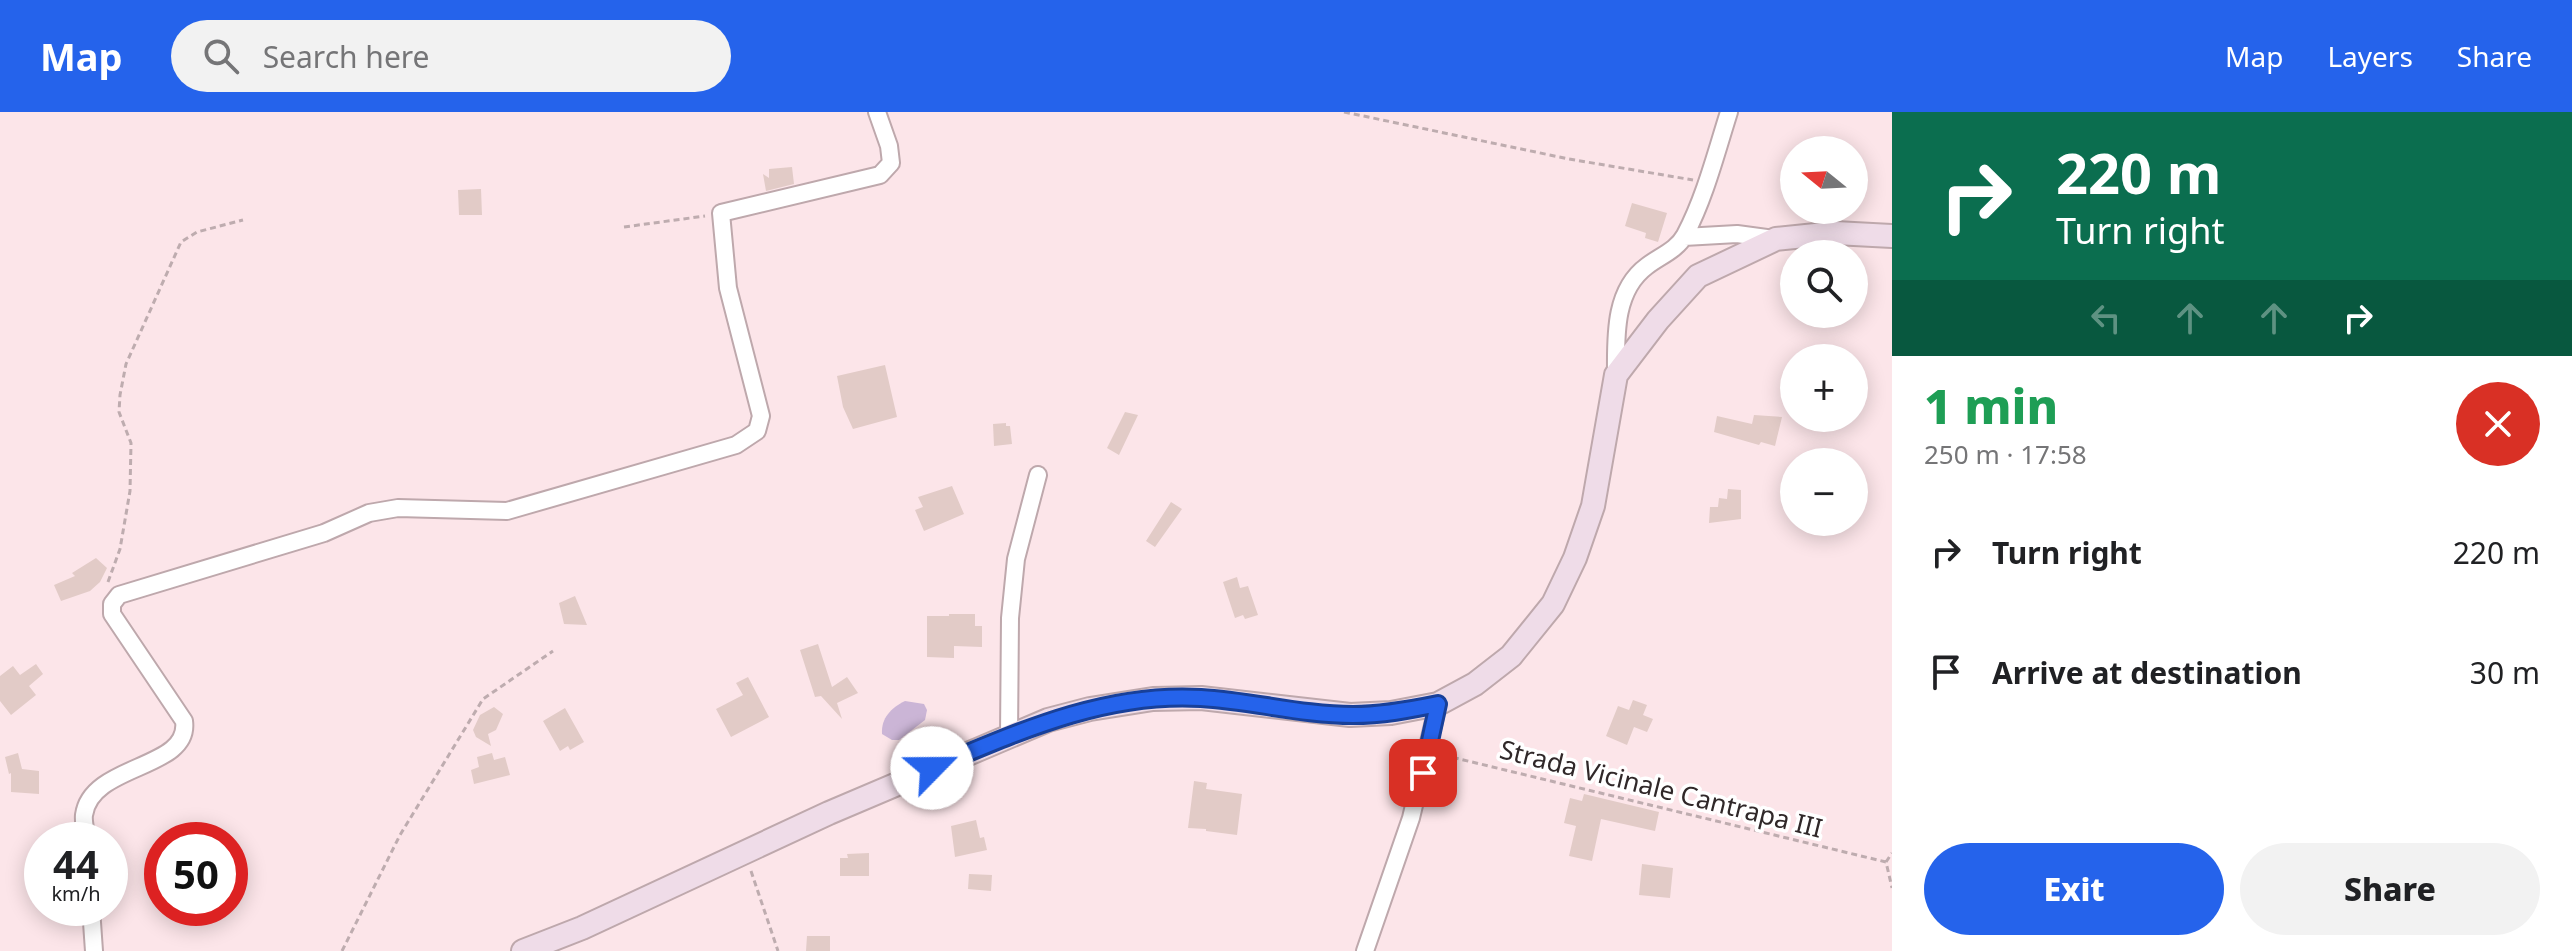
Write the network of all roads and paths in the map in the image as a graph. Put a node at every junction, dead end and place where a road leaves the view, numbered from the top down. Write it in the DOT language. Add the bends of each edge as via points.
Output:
graph roads {
  1 [pos="877,112"];
  2 [pos="1344,112"];
  3 [pos="1729,112"];
  4 [pos="1707,182"];
  5 [pos="721,213"];
  6 [pos="243,220"];
  7 [pos="624,227"];
  8 [pos="1892,236"];
  9 [pos="1684,237"];
  10 [pos="1776,239"];
  11 [pos="1616,375"];
  12 [pos="1038,475"];
  13 [pos="112,604"];
  14 [pos="553,651"];
  15 [pos="1438,704"];
  16 [pos="1009,735"];
  17 [pos="1428,751"];
  18 [pos="85,822"];
  19 [pos="745,851"];
  20 [pos="1892,853"];
  21 [pos="1886,862"];
  22 [pos="1892,888"];
  23 [pos="92,926"];
  24 [pos="94,951"];
  25 [pos="342,951"];
  26 [pos="523,951"];
  27 [pos="778,951"];
  28 [pos="1365,951"];
  1 -- 5 [label="street" via="891,163 880,175"];
  2 -- 4 [label="path"];
  3 -- 4 [label="street"];
  4 -- 9 [label="street"];
  5 -- 7 [label="path"];
  5 -- 13 [label="street" via="728,288 761,416 757,431 736,445 507,511 398,508 369,513 324,533 133,589"];
  6 -- 13 [label="path" via="197,232 181,242 126,364 119,412 131,443 130,491 120,549 107,583"];
  8 -- 10 [label="main road" via="1835,233"];
  9 -- 10 [label="street" via="1737,234"];
  9 -- 11 [label="street" via="1643,268 1624,297 1616,329"];
  10 -- 11 [label="main road" via="1698,276"];
  11 -- 15 [label="main road" via="1593,506 1553,604 1511,656"];
  12 -- 16 [label="street" via="1016,559"];
  13 -- 18 [label="street" via="115,619 184,721 186,732 163,756 105,783 91,800"];
  14 -- 25 [label="path" via="483,699 400,835"];
  15 -- 16 [label="main road" via="1350,715 1201,698 1153,699 1090,709"];
  15 -- 17 [label="street"];
  16 -- 19 [label="main road"];
  17 -- 21 [label="path, Strada Vicinale Cantrapa III"];
  17 -- 28 [label="street"];
  19 -- 26 [label="main road"];
  19 -- 27 [label="path"];
  20 -- 21 [label="path"];
  21 -- 22 [label="path"];
  23 -- 24 [label="street"];
}
